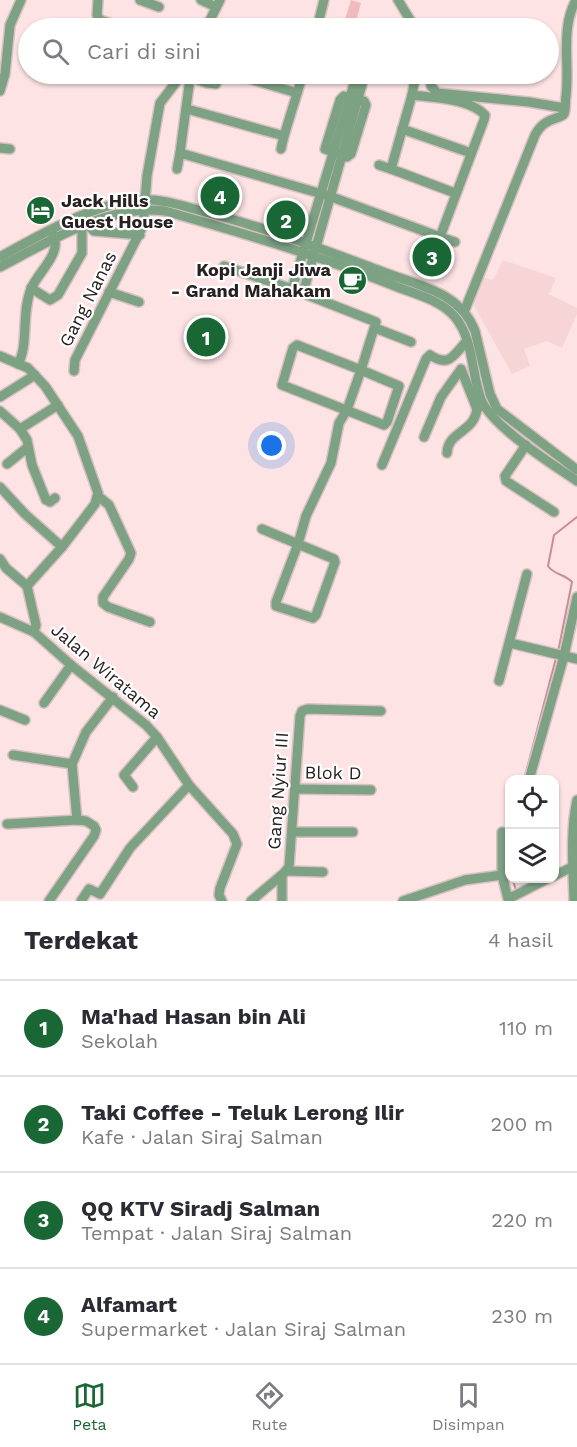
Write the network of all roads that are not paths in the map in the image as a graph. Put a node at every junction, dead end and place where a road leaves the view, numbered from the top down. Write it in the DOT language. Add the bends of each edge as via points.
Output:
graph roads {
  1 [pos="21,0"];
  2 [pos="98,0"];
  3 [pos="140,0"];
  4 [pos="201,0"];
  5 [pos="324,0"];
  6 [pos="398,0"];
  7 [pos="576,0"];
  8 [pos="218,3"];
  9 [pos="159,7"];
  10 [pos="98,18"];
  11 [pos="211,18"];
  12 [pos="320,18"];
  13 [pos="409,18"];
  14 [pos="4,49"];
  15 [pos="572,68"];
  16 [pos="176,84"];
  17 [pos="267,84"];
  18 [pos="300,84"];
  19 [pos="356,84"];
  20 [pos="360,84"];
  21 [pos="414,84"];
  22 [pos="431,84"];
  23 [pos="189,86"];
  24 [pos="0,91"];
  25 [pos="297,93"];
  26 [pos="412,96"];
  27 [pos="354,98"];
  28 [pos="564,108"];
  29 [pos="187,109"];
  30 [pos="402,129"];
  31 [pos="284,136"];
  32 [pos="281,148"];
  33 [pos="180,153"];
  34 [pos="471,153"];
  35 [pos="337,154"];
  36 [pos="379,165"];
  37 [pos="177,169"];
  38 [pos="391,169"];
  39 [pos="455,193"];
  40 [pos="325,195"];
  41 [pos="145,204"];
  42 [pos="85,225"];
  43 [pos="53,235"];
  44 [pos="140,235"];
  45 [pos="440,237"];
  46 [pos="455,242"];
  47 [pos="309,249"];
  48 [pos="0,257"];
  49 [pos="224,266"];
  50 [pos="0,267"];
  51 [pos="31,288"];
  52 [pos="292,289"];
  53 [pos="109,292"];
  54 [pos="303,293"];
  55 [pos="139,302"];
  56 [pos="464,312"];
  57 [pos="375,328"];
  58 [pos="467,341"];
  59 [pos="411,342"];
  60 [pos="480,349"];
  61 [pos="0,356"];
  62 [pos="471,356"];
  63 [pos="18,364"];
  64 [pos="461,369"];
  65 [pos="361,370"];
  66 [pos="74,371"];
  67 [pos="35,375"];
  68 [pos="0,398"];
  69 [pos="58,405"];
  70 [pos="480,407"];
  71 [pos="0,411"];
  72 [pos="347,411"];
  73 [pos="20,429"];
  74 [pos="424,437"];
  75 [pos="526,445"];
  76 [pos="28,447"];
  77 [pos="447,453"];
  78 [pos="7,464"];
  79 [pos="382,465"];
  80 [pos="577,470"];
  81 [pos="577,481"];
  82 [pos="0,487"];
  83 [pos="98,496"];
  84 [pos="55,498"];
  85 [pos="554,512"];
  86 [pos="262,529"];
  87 [pos="298,544"];
  88 [pos="62,547"];
  89 [pos="1,554"];
  90 [pos="527,574"];
  91 [pos="27,586"];
  92 [pos="577,597"];
  93 [pos="0,617"];
  94 [pos="150,622"];
  95 [pos="34,632"];
  96 [pos="510,643"];
  97 [pos="564,656"];
  98 [pos="577,659"];
  99 [pos="71,665"];
  100 [pos="499,681"];
  101 [pos="113,697"];
  102 [pos="44,703"];
  103 [pos="0,710"];
  104 [pos="381,711"];
  105 [pos="25,720"];
  106 [pos="158,737"];
  107 [pos="13,755"];
  108 [pos="72,764"];
  109 [pos="530,775"];
  110 [pos="189,785"];
  111 [pos="133,788"];
  112 [pos="295,789"];
  113 [pos="371,790"];
  114 [pos="577,800"];
  115 [pos="77,820"];
  116 [pos="7,824"];
  117 [pos="292,831"];
  118 [pos="353,832"];
  119 [pos="502,832"];
  120 [pos="574,866"];
  121 [pos="323,872"];
  122 [pos="284,873"];
  123 [pos="559,874"];
  124 [pos="502,875"];
  125 [pos="541,883"];
  126 [pos="266,888"];
  127 [pos="512,898"];
  128 [pos="282,900"];
  129 [pos="49,901"];
  130 [pos="81,901"];
  131 [pos="222,901"];
  132 [pos="251,901"];
  133 [pos="403,901"];
  134 [pos="574,901"];
  1 -- 14 [label="street"];
  2 -- 10 [label="street"];
  3 -- 9 [label="street"];
  4 -- 8 [label="street"];
  5 -- 12 [label="street"];
  6 -- 13 [label="street"];
  7 -- 15 [label="street" via="567,23"];
  8 -- 11 [label="street"];
  14 -- 24 [label="street" via="5,74"];
  15 -- 28 [label="street"];
  16 -- 41 [label="street, Gang Nanas" via="160,103"];
  17 -- 25 [label="street"];
  18 -- 25 [label="street"];
  19 -- 27 [label="street"];
  20 -- 27 [label="street"];
  21 -- 26 [label="street"];
  22 -- 28 [label="street" via="437,93"];
  23 -- 29 [label="street"];
  25 -- 31 [label="street"];
  26 -- 30 [label="street"];
  26 -- 34 [label="street" via="456,102 483,112 484,120"];
  27 -- 35 [label="street"];
  27 -- 35 [label="street" via="341,98 326,146 326,150"];
  27 -- 35 [label="street" via="366,105 351,154"];
  28 -- 56 [label="street" via="563,116 545,121 536,135"];
  29 -- 31 [label="street"];
  29 -- 33 [label="street"];
  30 -- 34 [label="street"];
  30 -- 38 [label="street"];
  31 -- 32 [label="street"];
  33 -- 37 [label="street"];
  33 -- 40 [label="street"];
  34 -- 39 [label="street"];
  35 -- 40 [label="street"];
  36 -- 38 [label="street"];
  38 -- 39 [label="street"];
  39 -- 45 [label="street"];
  40 -- 45 [label="street"];
  40 -- 47 [label="street"];
  41 -- 42 [label="street"];
  41 -- 43 [label="street" via="126,202 106,208"];
  41 -- 44 [label="street, Gang Nanas"];
  41 -- 47 [label="street"];
  42 -- 43 [label="street"];
  42 -- 44 [label="street" via="94,231"];
  42 -- 51 [label="street" via="82,253 58,295 50,300"];
  43 -- 48 [label="street"];
  43 -- 50 [label="street"];
  43 -- 51 [label="street" via="55,249"];
  44 -- 53 [label="street, Gang Nanas"];
  45 -- 46 [label="street"];
  47 -- 52 [label="street"];
  47 -- 54 [label="street"];
  47 -- 56 [label="street" via="439,294"];
  47 -- 58 [label="street" via="440,305 454,316"];
  49 -- 52 [label="street"];
  51 -- 63 [label="street"];
  52 -- 54 [label="street"];
  53 -- 55 [label="street"];
  53 -- 66 [label="street, Gang Nanas" via="75,360"];
  54 -- 57 [label="street" via="372,319"];
  56 -- 60 [label="street"];
  57 -- 59 [label="street"];
  57 -- 65 [label="street"];
  58 -- 62 [label="street"];
  58 -- 79 [label="street" via="447,361 430,356 426,359"];
  60 -- 62 [label="street"];
  60 -- 80 [label="street" via="497,409"];
  61 -- 63 [label="street"];
  62 -- 64 [label="street"];
  62 -- 70 [label="street"];
  63 -- 67 [label="street"];
  64 -- 70 [label="street"];
  64 -- 74 [label="street" via="441,397"];
  65 -- 72 [label="street"];
  65 -- 72 [label="street" via="395,382 399,390 385,425"];
  65 -- 72 [label="street" via="302,346 293,348 282,385"];
  67 -- 68 [label="street"];
  67 -- 69 [label="street"];
  69 -- 73 [label="street"];
  69 -- 83 [label="street" via="62,418 78,436"];
  70 -- 75 [label="street"];
  70 -- 77 [label="street" via="475,421 450,441"];
  71 -- 73 [label="street"];
  72 -- 87 [label="street" via="339,423 330,463"];
  73 -- 76 [label="street"];
  75 -- 81 [label="street"];
  75 -- 85 [label="street" via="505,476 506,481"];
  76 -- 78 [label="street"];
  76 -- 84 [label="street" via="46,500"];
  82 -- 88 [label="street"];
  83 -- 88 [label="street"];
  83 -- 94 [label="street" via="109,505 131,553 103,603"];
  86 -- 87 [label="street"];
  87 -- 87 [label="street" via="335,562 313,618 276,604"];
  88 -- 91 [label="street"];
  89 -- 91 [label="street" via="6,568"];
  90 -- 96 [label="street"];
  91 -- 95 [label="street, Jalan Wiratama" via="36,625"];
  92 -- 97 [label="street"];
  93 -- 95 [label="street"];
  95 -- 99 [label="street, Jalan Wiratama"];
  96 -- 97 [label="street"];
  96 -- 100 [label="street"];
  97 -- 98 [label="street"];
  97 -- 109 [label="street"];
  99 -- 101 [label="street, Jalan Wiratama"];
  99 -- 102 [label="street"];
  101 -- 106 [label="street, Jalan Wiratama"];
  101 -- 108 [label="street" via="86,732"];
  103 -- 105 [label="street"];
  104 -- 112 [label="street, Gang Nyiur III" via="302,711"];
  106 -- 110 [label="street, Jalan Wiratama"];
  106 -- 111 [label="street" via="124,775"];
  107 -- 108 [label="street"];
  108 -- 115 [label="street"];
  110 -- 130 [label="street" via="130,848 100,894 89,889"];
  110 -- 131 [label="street, Jalan Wiratama" via="236,839 220,888"];
  112 -- 113 [label="street, Blok D"];
  112 -- 117 [label="street, Gang Nyiur III"];
  114 -- 120 [label="street"];
  115 -- 116 [label="street"];
  115 -- 129 [label="street" via="93,824 95,834"];
  117 -- 118 [label="street"];
  117 -- 122 [label="street, Gang Nyiur III" via="291,859"];
  119 -- 124 [label="street"];
  120 -- 123 [label="street"];
  120 -- 134 [label="street"];
  121 -- 122 [label="street"];
  122 -- 126 [label="street, Gang Nyiur III"];
  122 -- 128 [label="street"];
  124 -- 127 [label="street"];
  124 -- 133 [label="street" via="465,880"];
  125 -- 127 [label="street"];
  126 -- 128 [label="street"];
  126 -- 132 [label="street, Gang Nyiur III"];
}
